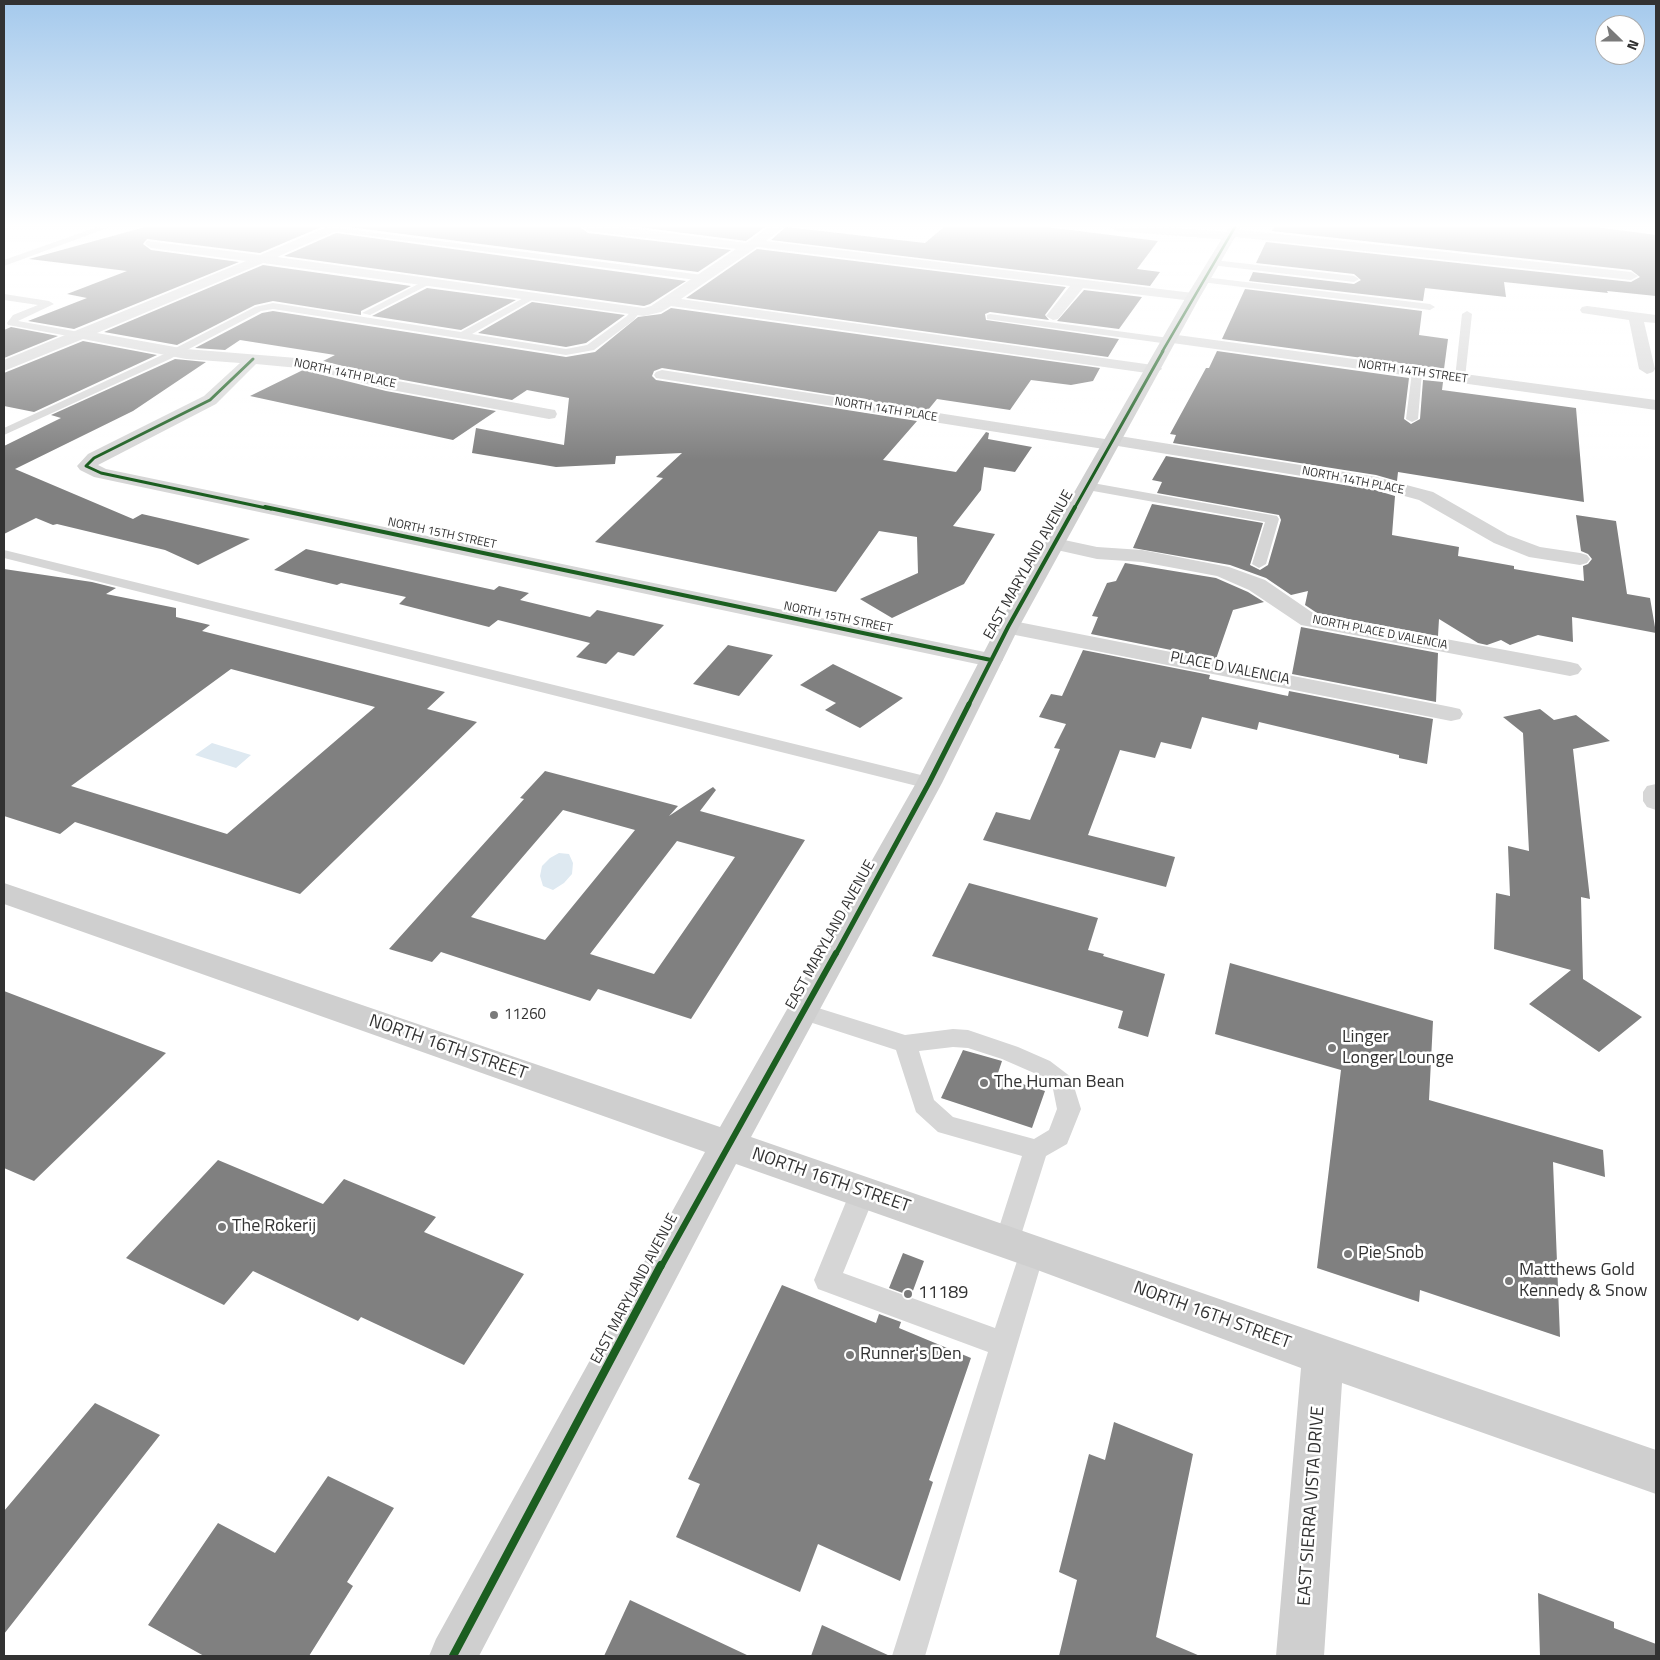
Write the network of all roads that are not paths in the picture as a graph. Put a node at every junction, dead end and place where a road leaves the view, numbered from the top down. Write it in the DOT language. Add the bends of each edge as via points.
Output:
graph roads {
  1 [pos="48,304"];
  2 [pos="154,304"];
  3 [pos="384,304"];
  4 [pos="518,304"];
  5 [pos="574,304"];
  6 [pos="662,304"];
  7 [pos="693,304"];
  8 [pos="1062,304"];
  9 [pos="1190,304"];
  10 [pos="1409,304"];
  11 [pos="1430,307"];
  12 [pos="1587,310"];
  13 [pos="367,313"];
  14 [pos="634,313"];
  15 [pos="1466,314"];
  16 [pos="1053,316"];
  17 [pos="1636,316"];
  18 [pos="990,317"];
  19 [pos="1656,319"];
  20 [pos="80,335"];
  21 [pos="462,336"];
  22 [pos="1170,340"];
  23 [pos="176,352"];
  24 [pos="253,359"];
  25 [pos="4,366"];
  26 [pos="1154,369"];
  27 [pos="1417,372"];
  28 [pos="662,375"];
  29 [pos="1460,378"];
  30 [pos="1646,378"];
  31 [pos="1656,383"];
  32 [pos="1656,397"];
  33 [pos="1656,404"];
  34 [pos="549,414"];
  35 [pos="1412,419"];
  36 [pos="4,432"];
  37 [pos="1112,442"];
  38 [pos="1087,486"];
  39 [pos="1055,544"];
  40 [pos="4,554"];
  41 [pos="1580,559"];
  42 [pos="1259,564"];
  43 [pos="1008,626"];
  44 [pos="991,660"];
  45 [pos="1570,669"];
  46 [pos="1452,714"];
  47 [pos="929,784"];
  48 [pos="1656,792"];
  49 [pos="1656,801"];
  50 [pos="4,893"];
  51 [pos="802,1011"];
  52 [pos="905,1044"];
  53 [pos="727,1145"];
  54 [pos="1036,1150"];
  55 [pos="863,1192"];
  56 [pos="1019,1247"];
  57 [pos="1003,1344"];
  58 [pos="1323,1356"];
  59 [pos="1656,1472"];
  60 [pos="453,1656"];
  61 [pos="909,1656"];
  62 [pos="1300,1656"];
  1 -- 20 [label="lane" via="16,317 12,323"];
  2 -- 20 [label="street"];
  3 -- 13 [label="lane"];
  4 -- 21 [label="lane"];
  5 -- 14 [label="street"];
  6 -- 14 [label="street" via="650,311"];
  7 -- 26 [label="street"];
  8 -- 16 [label="street"];
  9 -- 22 [label="street, EAST MARYLAND AVENUE"];
  10 -- 11 [label="lane"];
  12 -- 17 [label="street"];
  14 -- 21 [label="lane" via="590,348 578,351 566,352"];
  15 -- 29 [label="lane"];
  17 -- 19 [label="street"];
  17 -- 30 [label="street"];
  18 -- 22 [label="lane"];
  20 -- 23 [label="street, NORTH 14TH PLACE"];
  20 -- 25 [label="street"];
  21 -- 23 [label="lane" via="273,306 258,309"];
  22 -- 26 [label="street, EAST MARYLAND AVENUE"];
  22 -- 27 [label="street, NORTH 14TH STREET"];
  23 -- 24 [label="street, NORTH 14TH PLACE"];
  23 -- 36 [label="lane"];
  24 -- 34 [label="street, NORTH 14TH PLACE" via="309,364 386,384"];
  24 -- 44 [label="street, NORTH 15TH STREET" via="210,400 94,458 86,466 101,473"];
  26 -- 37 [label="street, EAST MARYLAND AVENUE"];
  27 -- 29 [label="street, NORTH 14TH STREET"];
  27 -- 35 [label="lane"];
  28 -- 37 [label="street, NORTH 14TH PLACE"];
  29 -- 33 [label="street, NORTH 14TH STREET"];
  30 -- 31 [label="street"];
  30 -- 32 [label="street"];
  37 -- 38 [label="street, EAST MARYLAND AVENUE"];
  37 -- 41 [label="street, NORTH 14TH PLACE" via="1376,483 1426,496 1501,539 1536,553"];
  38 -- 39 [label="street, EAST MARYLAND AVENUE"];
  38 -- 42 [label="lane" via="1272,519"];
  39 -- 43 [label="street, EAST MARYLAND AVENUE"];
  39 -- 45 [label="street, NORTH PLACE D VALENCIA" via="1222,571 1257,585 1309,620"];
  40 -- 47 [label="lane"];
  43 -- 44 [label="street, EAST MARYLAND AVENUE"];
  43 -- 46 [label="street, PLACE D VALENCIA"];
  44 -- 47 [label="street, EAST MARYLAND AVENUE"];
  47 -- 51 [label="street, EAST MARYLAND AVENUE"];
  48 -- 49 [label="street"];
  50 -- 53 [label="street, NORTH 16TH STREET"];
  51 -- 52 [label="lane"];
  51 -- 53 [label="street, EAST MARYLAND AVENUE"];
  52 -- 54 [label="lane" via="924,1105 946,1125"];
  52 -- 54 [label="lane" via="968,1039 1042,1067 1064,1084 1069,1109 1058,1137"];
  53 -- 55 [label="street, NORTH 16TH STREET"];
  53 -- 60 [label="street, EAST MARYLAND AVENUE"];
  54 -- 56 [label="lane"];
  55 -- 56 [label="street, NORTH 16TH STREET"];
  55 -- 57 [label="lane" via="827,1280"];
  56 -- 57 [label="lane"];
  56 -- 58 [label="street, NORTH 16TH STREET"];
  57 -- 61 [label="lane"];
  58 -- 59 [label="street, NORTH 16TH STREET"];
  58 -- 62 [label="street, EAST SIERRA VISTA DRIVE"];
}
